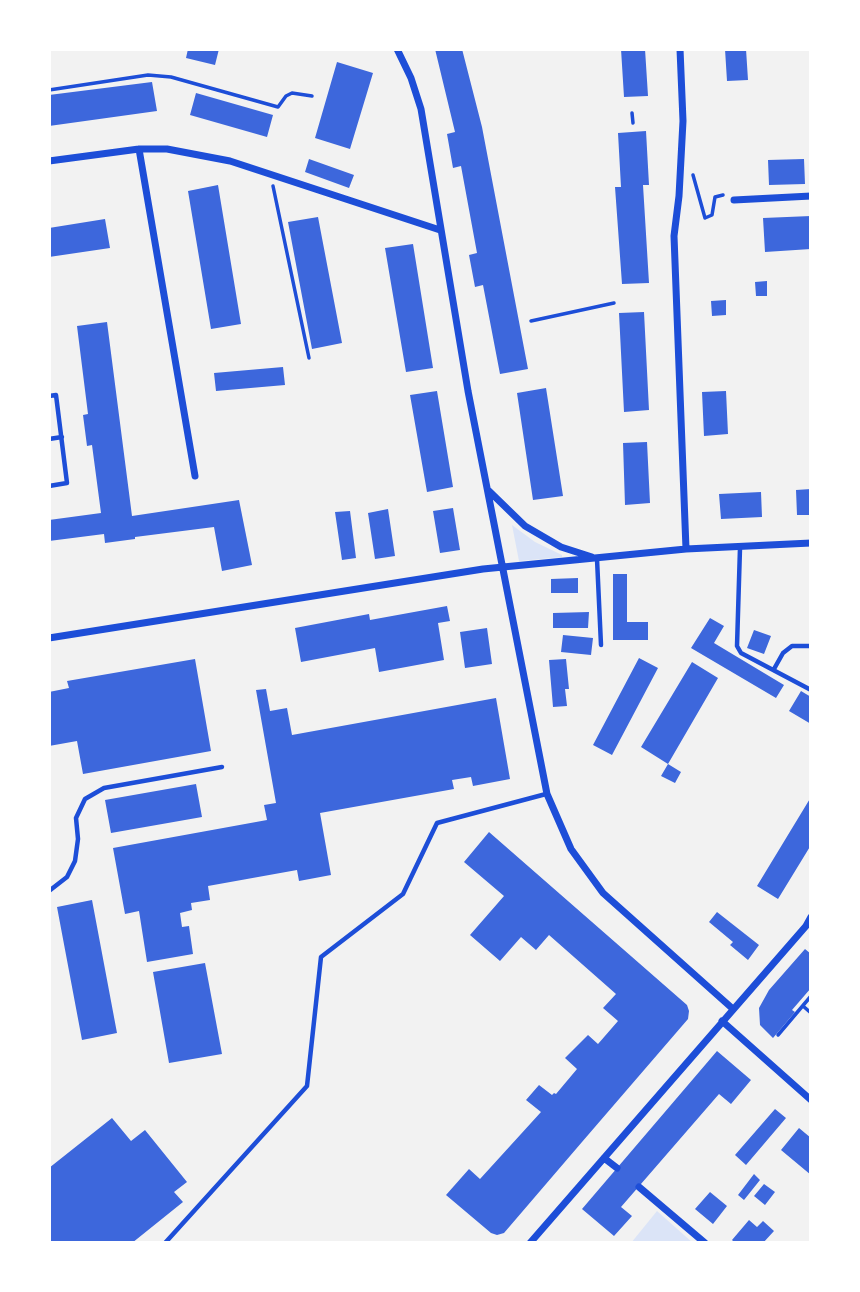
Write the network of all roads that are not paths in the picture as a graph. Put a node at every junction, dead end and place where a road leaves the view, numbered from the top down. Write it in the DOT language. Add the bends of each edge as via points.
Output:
graph roads {
  1 [pos="397,49"];
  2 [pos="680,49"];
  3 [pos="139,149"];
  4 [pos="49,161"];
  5 [pos="811,196"];
  6 [pos="734,200"];
  7 [pos="440,230"];
  8 [pos="49,396"];
  9 [pos="62,437"];
  10 [pos="49,439"];
  11 [pos="195,476"];
  12 [pos="49,486"];
  13 [pos="488,490"];
  14 [pos="811,543"];
  15 [pos="740,548"];
  16 [pos="686,549"];
  17 [pos="597,558"];
  18 [pos="503,567"];
  19 [pos="49,638"];
  20 [pos="601,645"];
  21 [pos="811,646"];
  22 [pos="774,669"];
  23 [pos="811,690"];
  24 [pos="222,767"];
  25 [pos="547,794"];
  26 [pos="49,891"];
  27 [pos="811,917"];
  28 [pos="808,928"];
  29 [pos="733,1009"];
  30 [pos="722,1021"];
  31 [pos="811,1100"];
  32 [pos="604,1158"];
  33 [pos="617,1168"];
  34 [pos="639,1187"];
  35 [pos="165,1243"];
  36 [pos="530,1243"];
  37 [pos="705,1243"];
  1 -- 7 [label="street" via="421,108"];
  2 -- 16 [label="street" via="683,121 674,236"];
  3 -- 4 [label="street"];
  3 -- 7 [label="street" via="167,149 230,161"];
  3 -- 11 [label="street"];
  5 -- 6 [label="street"];
  7 -- 13 [label="street"];
  8 -- 9 [label="lane" via="56,395"];
  9 -- 10 [label="lane"];
  9 -- 12 [label="lane" via="67,483"];
  13 -- 17 [label="street" via="525,526 561,547"];
  13 -- 18 [label="street"];
  14 -- 15 [label="street"];
  15 -- 16 [label="street"];
  15 -- 22 [label="lane" via="737,646 741,653"];
  16 -- 17 [label="street"];
  17 -- 18 [label="street"];
  17 -- 20 [label="lane"];
  18 -- 19 [label="street"];
  18 -- 25 [label="street"];
  21 -- 22 [label="lane" via="792,646"];
  22 -- 23 [label="lane"];
  24 -- 26 [label="lane" via="104,788 85,799 76,817 75,861 67,877"];
  25 -- 29 [label="street" via="571,849 603,893"];
  25 -- 35 [label="lane" via="437,823 403,894 321,957 307,1086"];
  27 -- 28 [label="street"];
  28 -- 29 [label="street"];
  29 -- 30 [label="street"];
  30 -- 31 [label="street"];
  30 -- 32 [label="street"];
  32 -- 33 [label="street"];
  32 -- 36 [label="street"];
  34 -- 37 [label="street"];
}
